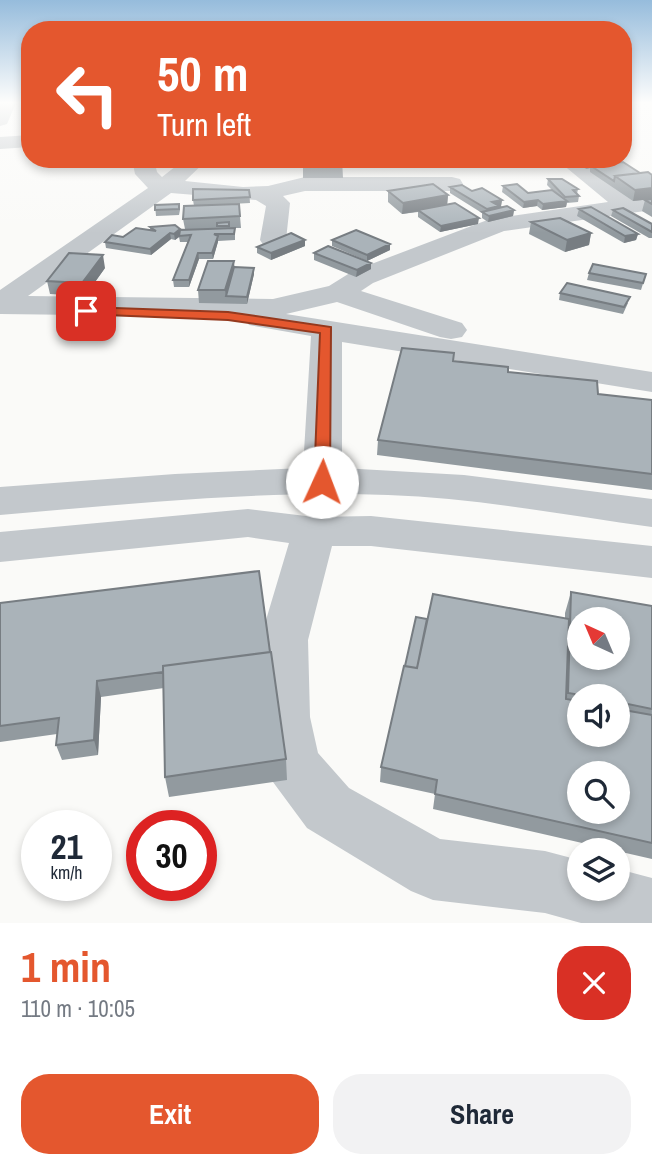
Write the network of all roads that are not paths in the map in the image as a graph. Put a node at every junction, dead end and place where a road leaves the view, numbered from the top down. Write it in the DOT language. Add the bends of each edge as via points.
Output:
graph roads {
  1 [pos="144,168"];
  2 [pos="187,168"];
  3 [pos="580,168"];
  4 [pos="452,184"];
  5 [pos="164,187"];
  6 [pos="259,193"];
  7 [pos="640,205"];
  8 [pos="273,240"];
  9 [pos="339,293"];
  10 [pos="0,304"];
  11 [pos="0,313"];
  12 [pos="327,330"];
  13 [pos="652,370"];
  14 [pos="652,382"];
  15 [pos="0,501"];
  16 [pos="318,507"];
  17 [pos="652,513"];
  18 [pos="0,547"];
  19 [pos="652,562"];
  20 [pos="652,910"];
  1 -- 5 [label="street"];
  2 -- 5 [label="street"];
  3 -- 7 [label="street"];
  4 -- 6 [label="street" via="304,184"];
  5 -- 6 [label="street"];
  5 -- 10 [label="street"];
  6 -- 8 [label="street" via="278,203"];
  7 -- 9 [label="street" via="499,224 363,277"];
  9 -- 10 [label="street" via="273,308"];
  9 -- 13 [label="street" via="457,332"];
  11 -- 12 [label="street" via="141,311 267,319"];
  12 -- 14 [label="street"];
  12 -- 16 [label="street"];
  15 -- 16 [label="street" via="198,486"];
  16 -- 17 [label="street" via="437,484"];
  16 -- 18 [label="street" via="248,523"];
  16 -- 19 [label="street" via="371,531"];
  16 -- 20 [label="street" via="284,640 285,717 293,764 328,808 433,869 545,882"];
}
